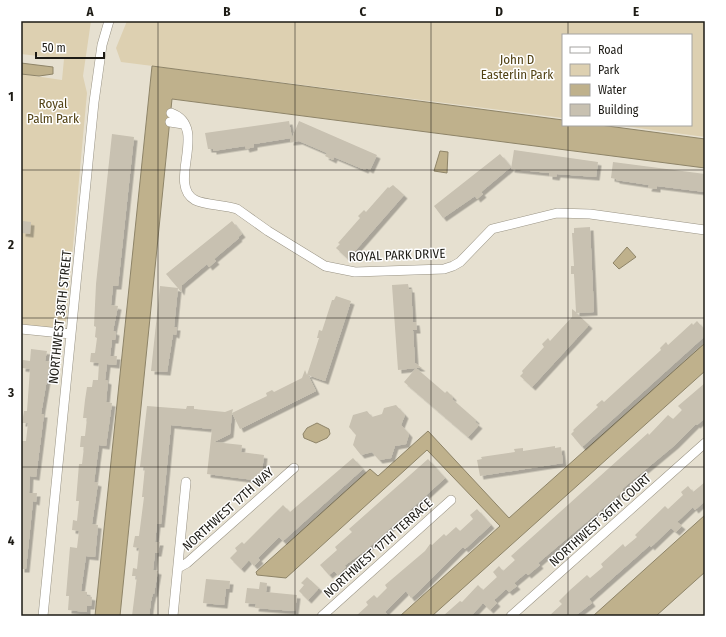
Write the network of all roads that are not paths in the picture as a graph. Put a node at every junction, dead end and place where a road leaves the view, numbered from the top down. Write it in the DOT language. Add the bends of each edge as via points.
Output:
graph roads {
  1 [pos="109,21"];
  2 [pos="171,118"];
  3 [pos="705,230"];
  4 [pos="21,329"];
  5 [pos="71,334"];
  6 [pos="705,443"];
  7 [pos="294,468"];
  8 [pos="186,482"];
  9 [pos="452,500"];
  10 [pos="178,568"];
  11 [pos="43,616"];
  12 [pos="173,616"];
  13 [pos="322,616"];
  14 [pos="512,616"];
  1 -- 5 [label="street, NORTHWEST 38TH STREET" via="96,80"];
  2 -- 3 [label="street, ROYAL PARK DRIVE" via="183,124 188,133 185,186 192,197 201,202 237,209 306,255 325,266 341,270 367,272 444,269 460,262 492,230 557,213 590,214"];
  4 -- 5 [label="street"];
  5 -- 11 [label="street, NORTHWEST 38TH STREET"];
  6 -- 14 [label="street, NORTHWEST 36TH COURT"];
  7 -- 10 [label="street, NORTHWEST 17TH WAY" via="187,563"];
  8 -- 10 [label="street"];
  9 -- 13 [label="street, NORTHWEST 17TH TERRACE"];
  10 -- 12 [label="street"];
}
